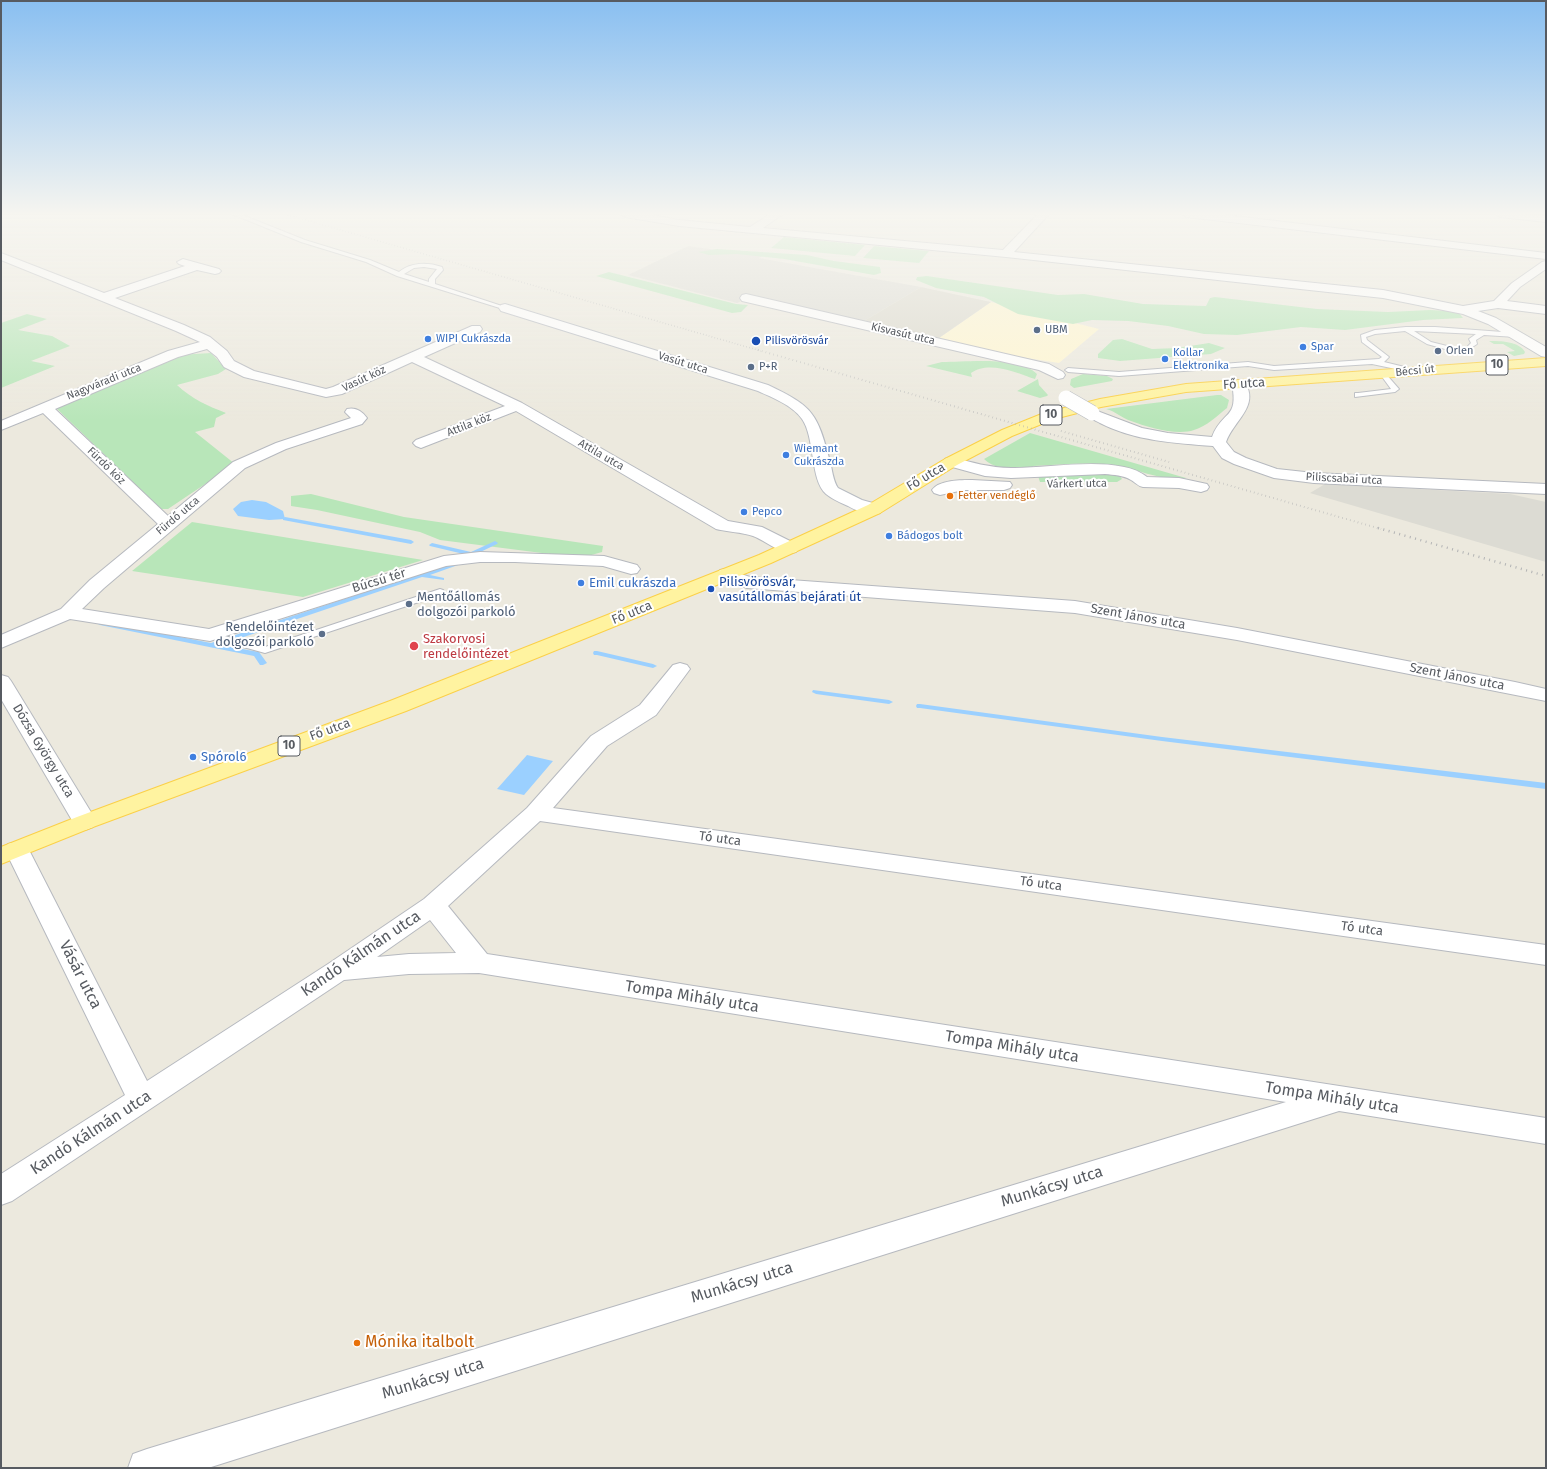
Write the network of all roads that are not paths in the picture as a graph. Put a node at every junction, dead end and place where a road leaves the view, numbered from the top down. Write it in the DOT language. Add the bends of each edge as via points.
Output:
graph roads {
  1 [pos="68,283"];
  2 [pos="148,283"];
  3 [pos="424,283"];
  4 [pos="1277,283"];
  5 [pos="1519,283"];
  6 [pos="432,285"];
  7 [pos="105,297"];
  8 [pos="746,298"];
  9 [pos="1498,304"];
  10 [pos="505,308"];
  11 [pos="1464,310"];
  12 [pos="1546,310"];
  13 [pos="1406,328"];
  14 [pos="476,329"];
  15 [pos="1482,334"];
  16 [pos="1516,335"];
  17 [pos="209,344"];
  18 [pos="1471,346"];
  19 [pos="1444,347"];
  20 [pos="1546,353"];
  21 [pos="412,357"];
  22 [pos="1371,362"];
  23 [pos="1546,362"];
  24 [pos="1415,370"];
  25 [pos="1063,372"];
  26 [pos="1383,374"];
  27 [pos="1284,382"];
  28 [pos="1239,384"];
  29 [pos="1358,395"];
  30 [pos="517,406"];
  31 [pos="45,407"];
  32 [pos="352,412"];
  33 [pos="1,426"];
  34 [pos="1218,442"];
  35 [pos="421,443"];
  36 [pos="951,462"];
  37 [pos="1143,482"];
  38 [pos="1201,487"];
  39 [pos="1546,489"];
  40 [pos="940,490"];
  41 [pos="874,509"];
  42 [pos="167,524"];
  43 [pos="790,548"];
  44 [pos="631,569"];
  45 [pos="726,574"];
  46 [pos="440,592"];
  47 [pos="68,613"];
  48 [pos="213,636"];
  49 [pos="1,642"];
  50 [pos="680,669"];
  51 [pos="1,681"];
  52 [pos="1546,695"];
  53 [pos="535,813"];
  54 [pos="85,822"];
  55 [pos="9,853"];
  56 [pos="433,905"];
  57 [pos="1546,955"];
  58 [pos="479,963"];
  59 [pos="338,971"];
  60 [pos="1337,1099"];
  61 [pos="142,1100"];
  62 [pos="1546,1131"];
  63 [pos="1,1191"];
  64 [pos="179,1462"];
  65 [pos="147,1468"];
  1 -- 7 [label="street, Vasút köz"];
  2 -- 7 [label="street"];
  3 -- 6 [label="lane, Vasút utca"];
  4 -- 11 [label="street" via="1376,293"];
  5 -- 9 [label="street"];
  6 -- 10 [label="lane, Vasút utca"];
  7 -- 17 [label="street, Vasút köz" via="180,328"];
  8 -- 25 [label="street, Kisvasút utca"];
  9 -- 11 [label="street"];
  9 -- 12 [label="street"];
  10 -- 41 [label="street, Vasút utca" via="763,388 784,398 798,406 809,418 828,486 841,497"];
  11 -- 16 [label="street" via="1492,321"];
  13 -- 15 [label="lane"];
  13 -- 19 [label="lane" via="1429,343"];
  13 -- 22 [label="lane" via="1363,336 1364,341 1386,357"];
  14 -- 21 [label="street, Vasút köz"];
  15 -- 16 [label="lane"];
  15 -- 18 [label="lane" via="1472,339 1474,344"];
  16 -- 20 [label="street"];
  17 -- 21 [label="street, Vasút köz" via="222,354 229,364 249,374 326,394"];
  17 -- 31 [label="street, Nagyváradi utca" via="173,354"];
  21 -- 30 [label="street, Attila utca"];
  22 -- 24 [label="lane"];
  22 -- 25 [label="lane" via="1274,368 1248,364 1119,374"];
  23 -- 24 [label="main road, Bécsi út / 10"];
  24 -- 26 [label="main road, Bécsi út / 10"];
  25 -- 34 [label="street, bridge" via="1055,381 1057,388 1066,398 1119,427 1136,433 1167,438"];
  26 -- 27 [label="main road, Bécsi út / 10"];
  26 -- 29 [label="lane" via="1395,389 1393,391"];
  27 -- 28 [label="main road, Fő utca / 10"];
  28 -- 34 [label="street" via="1243,398 1241,410 1220,433"];
  28 -- 36 [label="main road, Fő utca / 10" via="1157,392 1062,412 1007,433"];
  30 -- 35 [label="street, Attila köz"];
  30 -- 43 [label="street, Attila utca" via="722,525 759,532"];
  31 -- 33 [label="street, Nagyváradi utca"];
  31 -- 42 [label="street, Fürdő köz"];
  32 -- 42 [label="street, Fürdő utca" via="360,418 357,421 281,446 239,465"];
  34 -- 39 [label="street, Piliscsabai utca" via="1228,454 1240,461 1255,468 1281,474 1314,478"];
  36 -- 37 [label="street, Várkert utca" via="985,471 1105,469 1123,471"];
  36 -- 41 [label="main road, Fő utca / 10"];
  37 -- 38 [label="street, Várkert utca" via="1168,482"];
  37 -- 40 [label="street, Várkert utca" via="964,484"];
  41 -- 43 [label="main road, Fő utca / 10"];
  42 -- 47 [label="street, Fürdő utca" via="97,584"];
  43 -- 45 [label="main road, Fő utca / 10"];
  44 -- 48 [label="street, Búcsú tér" via="604,561 515,557 480,557 444,562"];
  45 -- 52 [label="street, Szent János utca" via="747,582 1075,607 1237,634"];
  45 -- 54 [label="main road, Fő utca / 10" via="398,706"];
  46 -- 48 [label="lane" via="265,650"];
  47 -- 48 [label="street, Búcsú tér"];
  47 -- 49 [label="street, Fürdő utca"];
  50 -- 53 [label="street, Kandó Kálmán utca" via="648,710 599,741"];
  51 -- 54 [label="street, Dózsa György utca"];
  53 -- 56 [label="street, Kandó Kálmán utca"];
  53 -- 57 [label="street, Tó utca"];
  54 -- 55 [label="main road, Fő utca / 10"];
  55 -- 61 [label="street, Vásár utca"];
  56 -- 58 [label="street"];
  56 -- 59 [label="street, Kandó Kálmán utca"];
  58 -- 59 [label="street, Tompa Mihály utca" via="409,964"];
  58 -- 60 [label="street, Tompa Mihály utca"];
  59 -- 61 [label="street, Kandó Kálmán utca"];
  60 -- 62 [label="street, Tompa Mihály utca"];
  60 -- 64 [label="street, Munkácsy utca"];
  61 -- 63 [label="street, Kandó Kálmán utca"];
  64 -- 65 [label="street, Munkácsy utca"];
}
